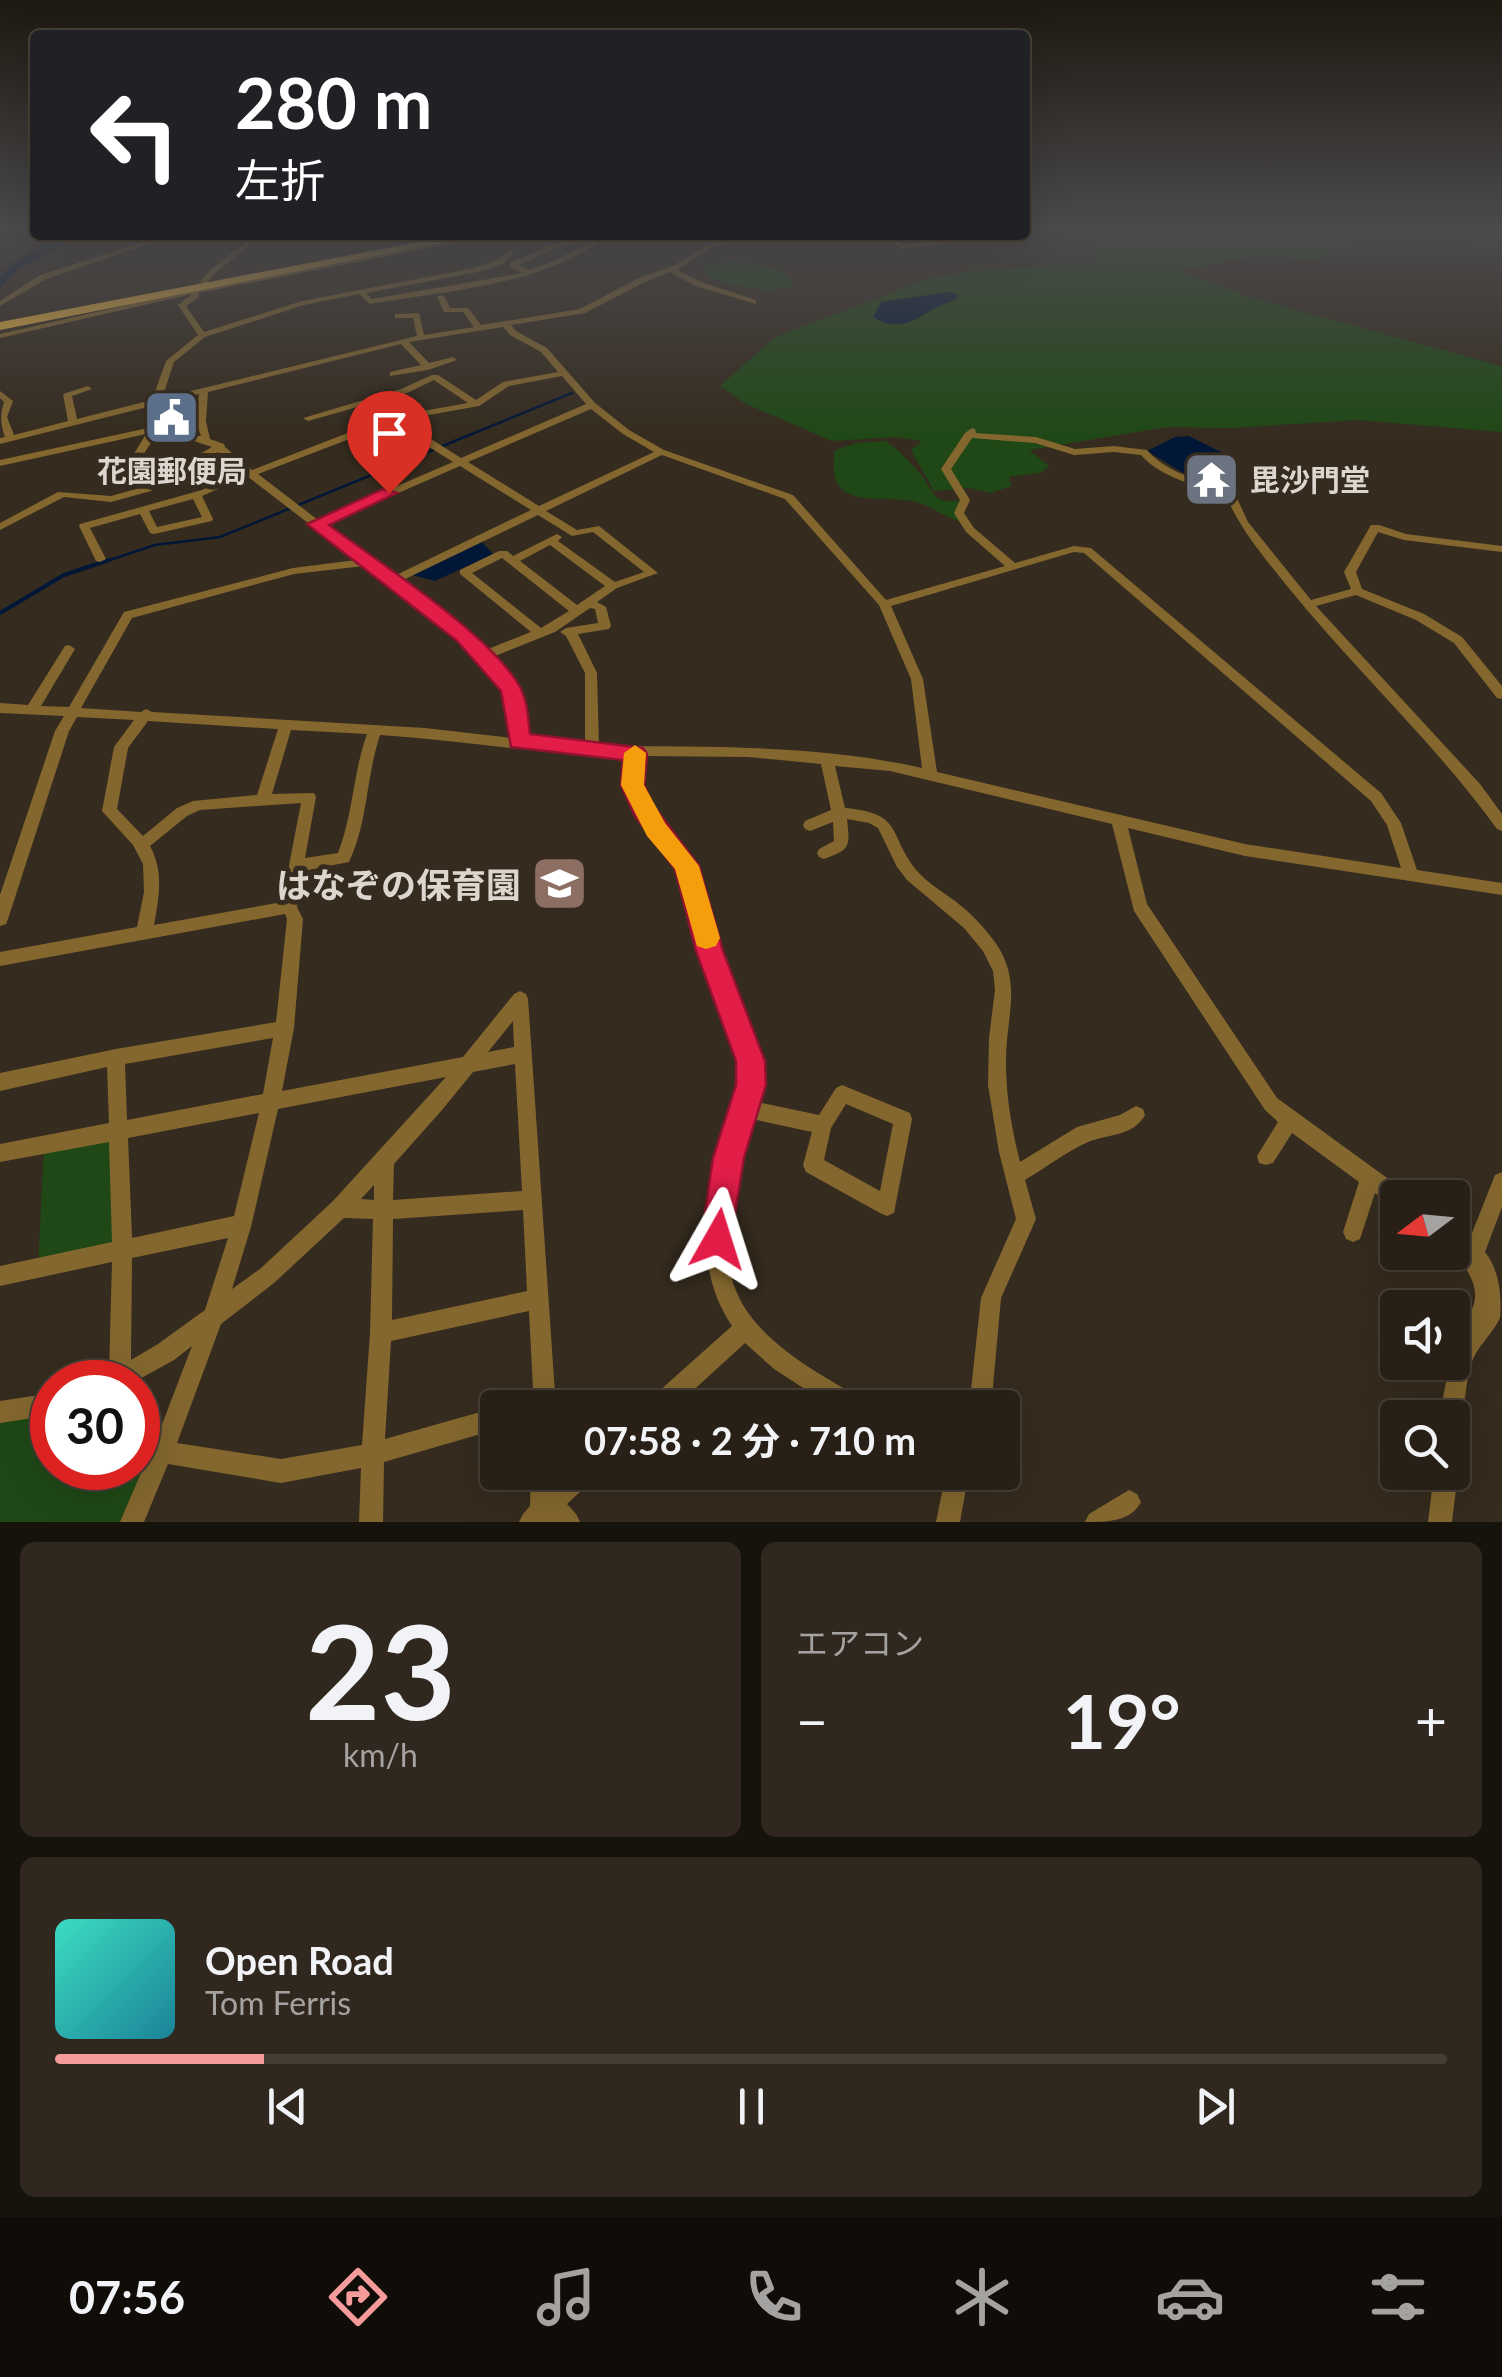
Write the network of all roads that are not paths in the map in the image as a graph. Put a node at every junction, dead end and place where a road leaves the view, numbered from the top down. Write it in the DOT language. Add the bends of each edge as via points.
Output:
graph roads {
  1 [pos="138,298"];
  2 [pos="154,298"];
  3 [pos="191,298"];
  4 [pos="331,298"];
  5 [pos="366,298"];
  6 [pos="392,298"];
  7 [pos="441,298"];
  8 [pos="606,298"];
  9 [pos="741,298"];
  10 [pos="753,302"];
  11 [pos="398,316"];
  12 [pos="0,324"];
  13 [pos="504,324"];
  14 [pos="479,328"];
  15 [pos="202,335"];
  16 [pos="0,336"];
  17 [pos="422,338"];
  18 [pos="403,341"];
  19 [pos="453,360"];
  20 [pos="428,367"];
  21 [pos="565,373"];
  22 [pos="394,374"];
  23 [pos="88,389"];
  24 [pos="204,392"];
  25 [pos="0,394"];
  26 [pos="153,404"];
  27 [pos="476,404"];
  28 [pos="592,405"];
  29 [pos="308,418"];
  30 [pos="392,418"];
  31 [pos="73,424"];
  32 [pos="149,434"];
  33 [pos="206,438"];
  34 [pos="5,440"];
  35 [pos="220,446"];
  36 [pos="661,452"];
  37 [pos="462,461"];
  38 [pos="0,463"];
  39 [pos="120,469"];
  40 [pos="249,473"];
  41 [pos="196,494"];
  42 [pos="111,499"];
  43 [pos="144,510"];
  44 [pos="538,511"];
  45 [pos="118,516"];
  46 [pos="316,524"];
  47 [pos="0,526"];
  48 [pos="570,530"];
  49 [pos="483,538"];
  50 [pos="550,540"];
  51 [pos="1502,549"];
  52 [pos="508,556"];
  53 [pos="100,559"];
  54 [pos="367,562"];
  55 [pos="1012,566"];
  56 [pos="392,582"];
  57 [pos="613,586"];
  58 [pos="1357,591"];
  59 [pos="884,604"];
  60 [pos="1308,604"];
  61 [pos="585,608"];
  62 [pos="544,631"];
  63 [pos="572,633"];
  64 [pos="69,649"];
  65 [pos="482,656"];
  66 [pos="1502,695"];
  67 [pos="0,708"];
  68 [pos="33,708"];
  69 [pos="74,710"];
  70 [pos="146,714"];
  71 [pos="286,724"];
  72 [pos="375,730"];
  73 [pos="519,741"];
  74 [pos="592,751"];
  75 [pos="635,754"];
  76 [pos="827,760"];
  77 [pos="930,774"];
  78 [pos="263,799"];
  79 [pos="839,813"];
  80 [pos="1118,819"];
  81 [pos="810,825"];
  82 [pos="1502,825"];
  83 [pos="144,843"];
  84 [pos="824,853"];
  85 [pos="296,866"];
  86 [pos="1411,874"];
  87 [pos="1502,888"];
  88 [pos="289,907"];
  89 [pos="0,918"];
  90 [pos="144,933"];
  91 [pos="0,959"];
  92 [pos="285,1028"];
  93 [pos="523,1054"];
  94 [pos="116,1057"];
  95 [pos="468,1064"];
  96 [pos="0,1082"];
  97 [pos="274,1100"];
  98 [pos="746,1110"];
  99 [pos="1136,1115"];
  100 [pos="1290,1120"];
  101 [pos="822,1125"];
  102 [pos="120,1130"];
  103 [pos="0,1154"];
  104 [pos="1266,1156"];
  105 [pos="384,1164"];
  106 [pos="1014,1176"];
  107 [pos="1370,1178"];
  108 [pos="1502,1182"];
  109 [pos="1380,1185"];
  110 [pos="532,1200"];
  111 [pos="340,1208"];
  112 [pos="384,1210"];
  113 [pos="240,1224"];
  114 [pos="1353,1232"];
  115 [pos="1470,1249"];
  116 [pos="122,1250"];
  117 [pos="1475,1252"];
  118 [pos="0,1276"];
  119 [pos="538,1299"];
  120 [pos="1499,1308"];
  121 [pos="215,1315"];
  122 [pos="744,1328"];
  123 [pos="381,1333"];
  124 [pos="118,1360"];
  125 [pos="153,1360"];
  126 [pos="541,1390"];
  127 [pos="677,1390"];
  128 [pos="826,1390"];
  129 [pos="982,1390"];
  130 [pos="1453,1400"];
  131 [pos="30,1407"];
  132 [pos="0,1412"];
  133 [pos="480,1423"];
  134 [pos="160,1447"];
  135 [pos="163,1452"];
  136 [pos="373,1454"];
  137 [pos="566,1490"];
  138 [pos="950,1490"];
  139 [pos="1444,1490"];
  140 [pos="1129,1502"];
  141 [pos="541,1513"];
  142 [pos="132,1522"];
  143 [pos="371,1522"];
  144 [pos="568,1522"];
  145 [pos="948,1522"];
  146 [pos="1097,1522"];
  147 [pos="1440,1522"];
  1 -- 12 [label="highway"];
  2 -- 16 [label="street"];
  3 -- 15 [label="street" via="182,306"];
  4 -- 15 [label="street"];
  5 -- 6 [label="street"];
  7 -- 14 [label="street" via="447,310 465,310"];
  8 -- 13 [label="street" via="582,311"];
  9 -- 10 [label="street"];
  11 -- 17 [label="street" via="416,314"];
  13 -- 14 [label="street"];
  13 -- 21 [label="street"];
  14 -- 17 [label="street"];
  15 -- 26 [label="street" via="170,361"];
  17 -- 18 [label="street"];
  18 -- 20 [label="street"];
  18 -- 24 [label="street"];
  19 -- 20 [label="street"];
  20 -- 22 [label="street"];
  21 -- 27 [label="street" via="506,384"];
  21 -- 28 [label="street"];
  23 -- 31 [label="street" via="66,394"];
  24 -- 26 [label="street"];
  24 -- 33 [label="street"];
  25 -- 34 [label="street" via="9,401 2,417"];
  26 -- 31 [label="street"];
  26 -- 32 [label="street"];
  27 -- 29 [label="street" via="435,377"];
  27 -- 30 [label="street"];
  28 -- 36 [label="street"];
  28 -- 37 [label="street"];
  30 -- 37 [label="street"];
  30 -- 40 [label="street"];
  31 -- 34 [label="street"];
  32 -- 33 [label="street"];
  32 -- 38 [label="street"];
  32 -- 39 [label="street" via="136,459"];
  33 -- 35 [label="street"];
  35 -- 40 [label="street"];
  35 -- 42 [label="street" via="162,481"];
  36 -- 44 [label="street"];
  36 -- 59 [label="street" via="789,497"];
  37 -- 44 [label="street"];
  37 -- 46 [label="street"];
  40 -- 41 [label="street"];
  40 -- 46 [label="street"];
  41 -- 43 [label="street"];
  41 -- 43 [label="street" via="208,519 154,531"];
  42 -- 45 [label="street"];
  42 -- 47 [label="street" via="62,494"];
  43 -- 45 [label="street"];
  44 -- 48 [label="street"];
  44 -- 49 [label="street"];
  45 -- 53 [label="street" via="84,526"];
  46 -- 54 [label="street"];
  48 -- 50 [label="street"];
  48 -- 57 [label="street" via="595,528 652,573"];
  49 -- 52 [label="street"];
  49 -- 56 [label="street"];
  50 -- 52 [label="street"];
  50 -- 57 [label="street"];
  51 -- 58 [label="street" via="1404,538 1376,527 1350,572"];
  52 -- 61 [label="street"];
  52 -- 62 [label="street" via="464,572"];
  54 -- 56 [label="street"];
  54 -- 69 [label="street" via="280,574 128,615"];
  55 -- 59 [label="street"];
  55 -- 60 [label="street" via="958,513 965,500 946,469 971,431 1074,452 1144,452 1166,469 1231,496 1244,523"];
  55 -- 86 [label="street" via="1087,550 1376,797 1394,823"];
  56 -- 65 [label="street"];
  57 -- 61 [label="street"];
  58 -- 60 [label="street"];
  58 -- 66 [label="street" via="1458,640"];
  59 -- 77 [label="street" via="917,679"];
  60 -- 82 [label="street"];
  61 -- 62 [label="street"];
  61 -- 63 [label="street" via="600,607 605,626"];
  62 -- 63 [label="street"];
  62 -- 65 [label="street"];
  63 -- 74 [label="street" via="592,673"];
  64 -- 68 [label="street"];
  65 -- 73 [label="street" via="510,688"];
  67 -- 68 [label="street"];
  68 -- 69 [label="street"];
  69 -- 70 [label="street"];
  69 -- 89 [label="street"];
  70 -- 71 [label="street"];
  70 -- 83 [label="street" via="121,747 109,811"];
  71 -- 72 [label="street"];
  71 -- 78 [label="street"];
  72 -- 73 [label="street"];
  72 -- 85 [label="street" via="344,858"];
  73 -- 74 [label="street"];
  74 -- 75 [label="street"];
  75 -- 76 [label="street" via="692,749"];
  75 -- 98 [label="street" via="632,785 686,866 750,1061"];
  76 -- 77 [label="street"];
  76 -- 79 [label="street"];
  77 -- 80 [label="street"];
  78 -- 83 [label="street" via="198,806"];
  78 -- 85 [label="street" via="309,797"];
  79 -- 81 [label="street"];
  79 -- 84 [label="street" via="842,844"];
  79 -- 106 [label="street" via="869,814 886,825 909,873 962,915 1002,968 998,1104"];
  80 -- 86 [label="street" via="1245,850"];
  80 -- 100 [label="street" via="1140,906 1271,1104"];
  83 -- 90 [label="street" via="153,876"];
  85 -- 88 [label="street"];
  86 -- 87 [label="street"];
  88 -- 90 [label="street"];
  88 -- 92 [label="street" via="295,919"];
  90 -- 91 [label="street"];
  92 -- 94 [label="street"];
  92 -- 97 [label="street"];
  93 -- 95 [label="street"];
  93 -- 95 [label="street" via="520,999"];
  93 -- 110 [label="street"];
  94 -- 96 [label="street"];
  94 -- 102 [label="street"];
  95 -- 97 [label="street"];
  95 -- 105 [label="street"];
  97 -- 102 [label="street"];
  97 -- 113 [label="street"];
  98 -- 101 [label="street"];
  98 -- 122 [label="street" via="722,1195 717,1265"];
  99 -- 106 [label="street" via="1084,1134"];
  100 -- 104 [label="street"];
  100 -- 107 [label="street"];
  101 -- 101 [label="street" via="814,1165 887,1206 904,1119 842,1094"];
  102 -- 103 [label="street"];
  102 -- 116 [label="street"];
  105 -- 111 [label="street"];
  105 -- 112 [label="street"];
  106 -- 129 [label="street" via="1026,1219 991,1298"];
  107 -- 109 [label="street"];
  107 -- 114 [label="street"];
  108 -- 117 [label="street"];
  110 -- 112 [label="street"];
  110 -- 119 [label="street"];
  111 -- 112 [label="street"];
  111 -- 121 [label="street"];
  112 -- 123 [label="street"];
  113 -- 116 [label="street"];
  113 -- 121 [label="street"];
  115 -- 117 [label="street"];
  116 -- 118 [label="street"];
  116 -- 124 [label="street"];
  117 -- 120 [label="street" via="1495,1284"];
  119 -- 123 [label="street"];
  119 -- 126 [label="street"];
  120 -- 130 [label="street" via="1469,1343"];
  121 -- 125 [label="street"];
  121 -- 135 [label="street"];
  122 -- 127 [label="street"];
  122 -- 128 [label="street"];
  123 -- 136 [label="street"];
  131 -- 132 [label="street"];
  133 -- 136 [label="street"];
  134 -- 135 [label="street"];
  135 -- 136 [label="street" via="281,1470"];
  135 -- 142 [label="street"];
  136 -- 143 [label="street"];
  137 -- 141 [label="street"];
  138 -- 145 [label="street"];
  139 -- 147 [label="street"];
  140 -- 146 [label="street"];
  141 -- 144 [label="street"];
}
